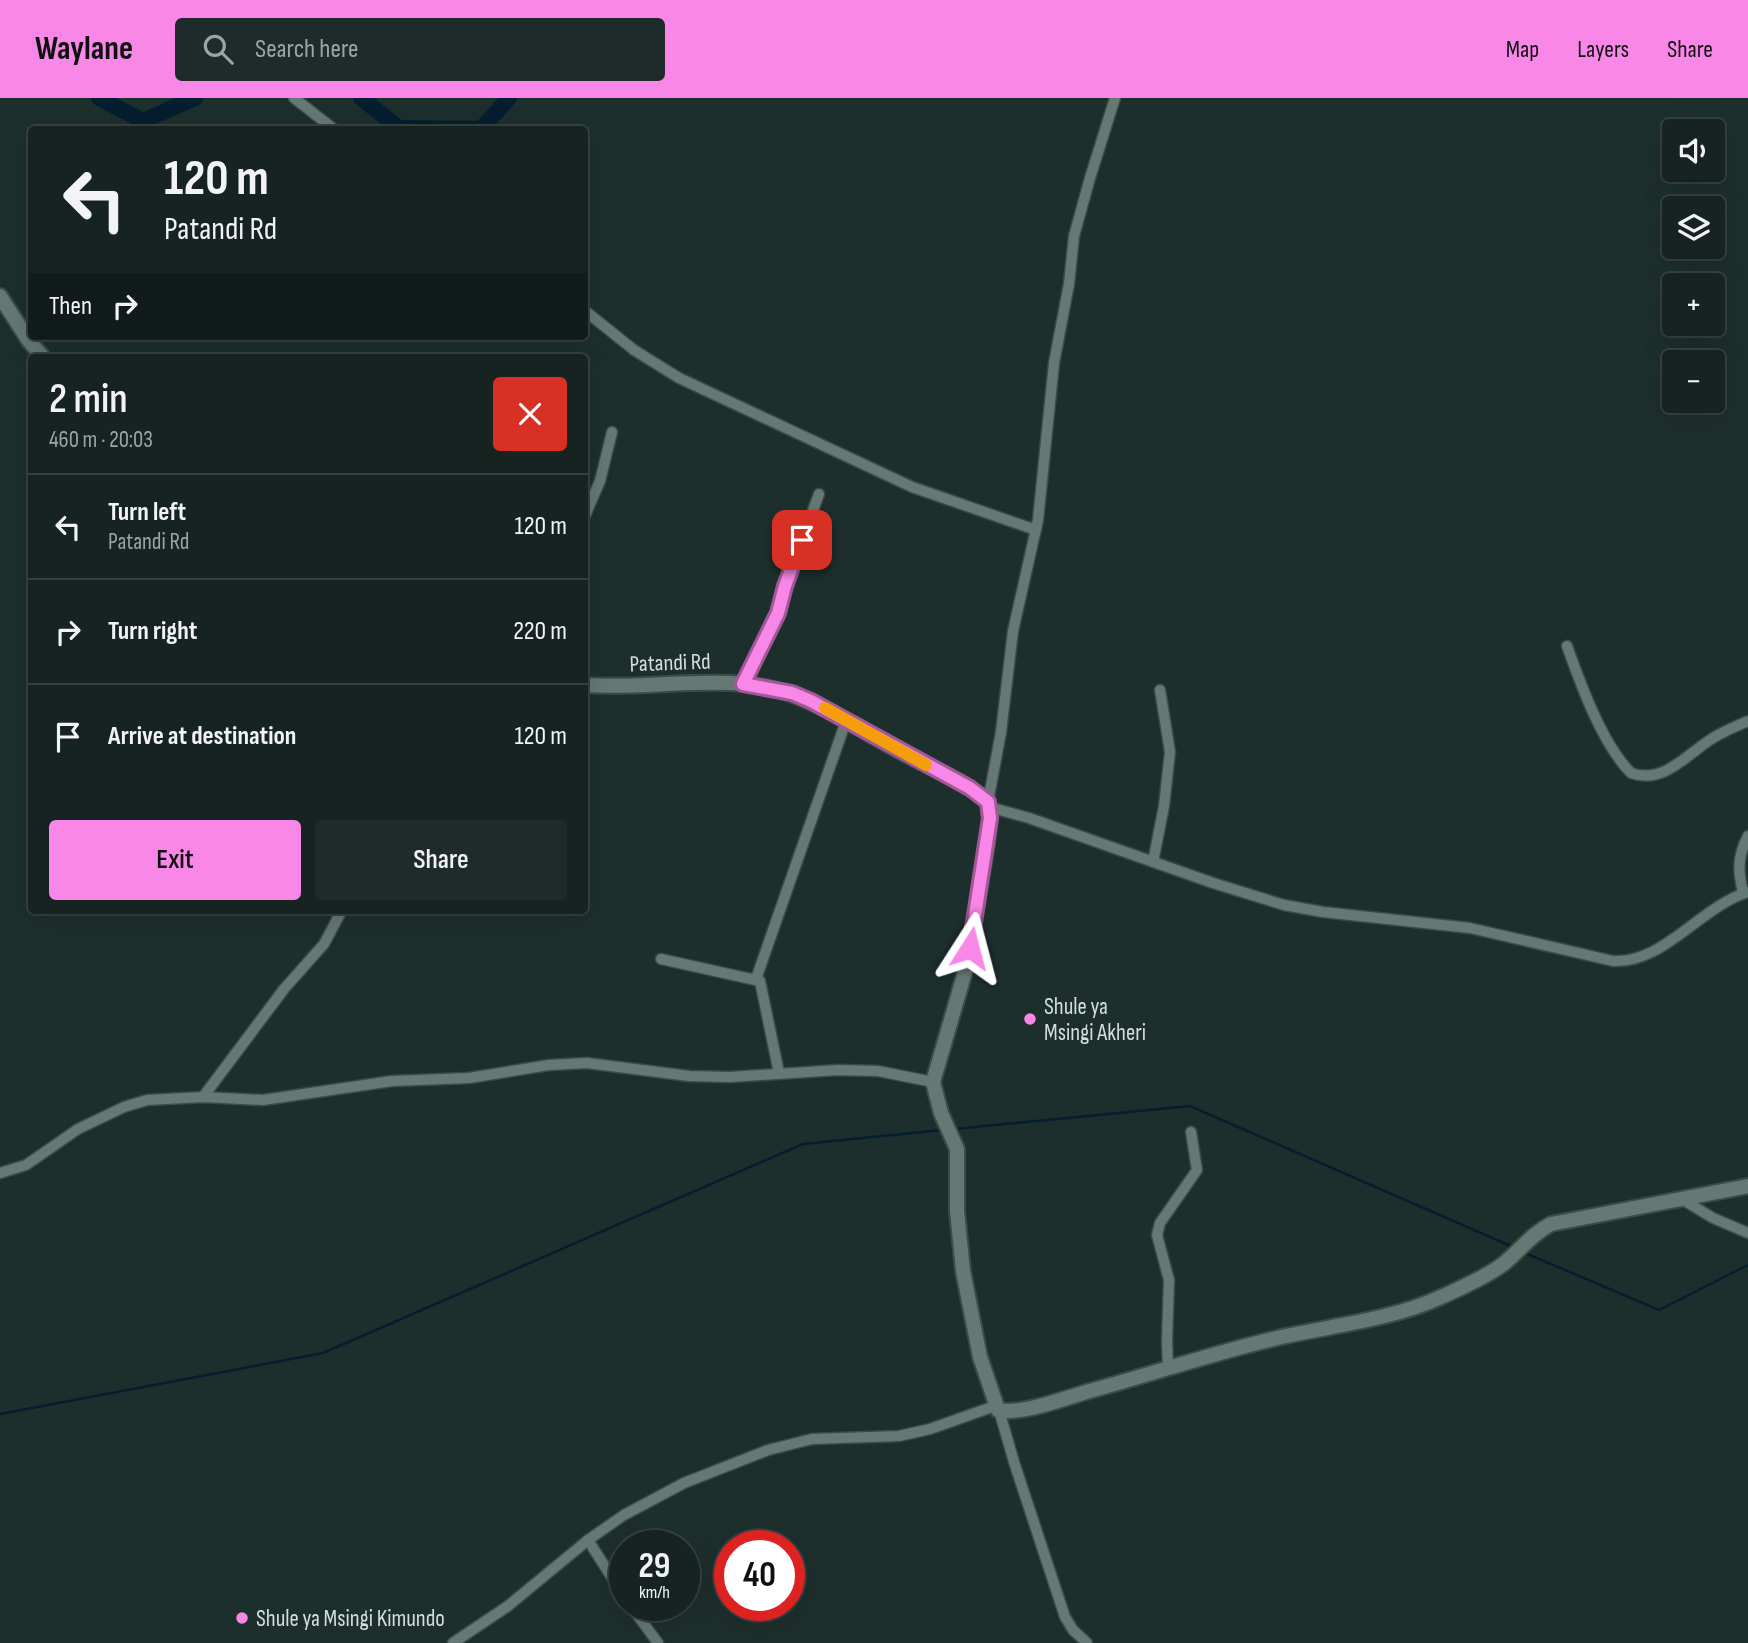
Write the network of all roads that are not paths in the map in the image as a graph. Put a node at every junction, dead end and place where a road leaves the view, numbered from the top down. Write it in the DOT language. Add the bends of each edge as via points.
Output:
graph roads {
  1 [pos="294,98"];
  2 [pos="1115,98"];
  3 [pos="330,126"];
  4 [pos="0,296"];
  5 [pos="588,313"];
  6 [pos="28,339"];
  7 [pos="28,340"];
  8 [pos="40,354"];
  9 [pos="612,432"];
  10 [pos="819,494"];
  11 [pos="588,509"];
  12 [pos="1037,530"];
  13 [pos="1567,646"];
  14 [pos="743,684"];
  15 [pos="588,685"];
  16 [pos="1160,690"];
  17 [pos="846,721"];
  18 [pos="1748,721"];
  19 [pos="989,804"];
  20 [pos="1748,836"];
  21 [pos="1153,862"];
  22 [pos="1745,892"];
  23 [pos="340,914"];
  24 [pos="661,959"];
  25 [pos="756,978"];
  26 [pos="779,1073"];
  27 [pos="933,1082"];
  28 [pos="203,1097"];
  29 [pos="1191,1132"];
  30 [pos="0,1173"];
  31 [pos="1748,1186"];
  32 [pos="1679,1198"];
  33 [pos="1748,1233"];
  34 [pos="1168,1367"];
  35 [pos="997,1408"];
  36 [pos="588,1540"];
  37 [pos="609,1573"];
  38 [pos="641,1621"];
  39 [pos="453,1643"];
  40 [pos="657,1643"];
  41 [pos="1087,1643"];
  1 -- 3 [label="street"];
  2 -- 12 [label="street" via="1074,236 1054,363"];
  4 -- 6 [label="street"];
  5 -- 12 [label="street" via="679,378 888,477"];
  7 -- 8 [label="street"];
  9 -- 11 [label="street"];
  10 -- 14 [label="street" via="778,613"];
  12 -- 19 [label="street" via="1013,631"];
  13 -- 18 [label="street" via="1603,731 1631,773 1659,774 1712,738"];
  14 -- 15 [label="street, Patandi Rd"];
  14 -- 17 [label="street, Patandi Rd" via="792,693"];
  16 -- 21 [label="street" via="1170,762"];
  17 -- 19 [label="street, Patandi Rd" via="970,788"];
  17 -- 25 [label="street"];
  19 -- 21 [label="street"];
  19 -- 27 [label="street" via="966,973"];
  20 -- 22 [label="street" via="1738,867"];
  21 -- 22 [label="street" via="1297,908 1460,926 1622,962 1656,950 1700,917"];
  23 -- 28 [label="street" via="324,944"];
  24 -- 25 [label="street"];
  25 -- 26 [label="street" via="762,984"];
  26 -- 27 [label="street" via="878,1071"];
  26 -- 28 [label="street" via="689,1076 586,1063 469,1078 392,1081 263,1100"];
  27 -- 35 [label="street" via="956,1143 963,1271 977,1344"];
  28 -- 30 [label="street" via="147,1100 124,1107 78,1129 26,1165"];
  29 -- 34 [label="street" via="1197,1170 1160,1223 1157,1235 1169,1280"];
  31 -- 32 [label="street"];
  32 -- 33 [label="street"];
  32 -- 34 [label="street" via="1551,1224 1495,1269 1428,1302"];
  34 -- 35 [label="street" via="1053,1401 1012,1410"];
  35 -- 36 [label="street" via="899,1436 812,1439 768,1450 651,1499"];
  35 -- 41 [label="street" via="1065,1617"];
  36 -- 37 [label="street"];
  36 -- 39 [label="street" via="518,1598"];
  38 -- 40 [label="street"];
}
